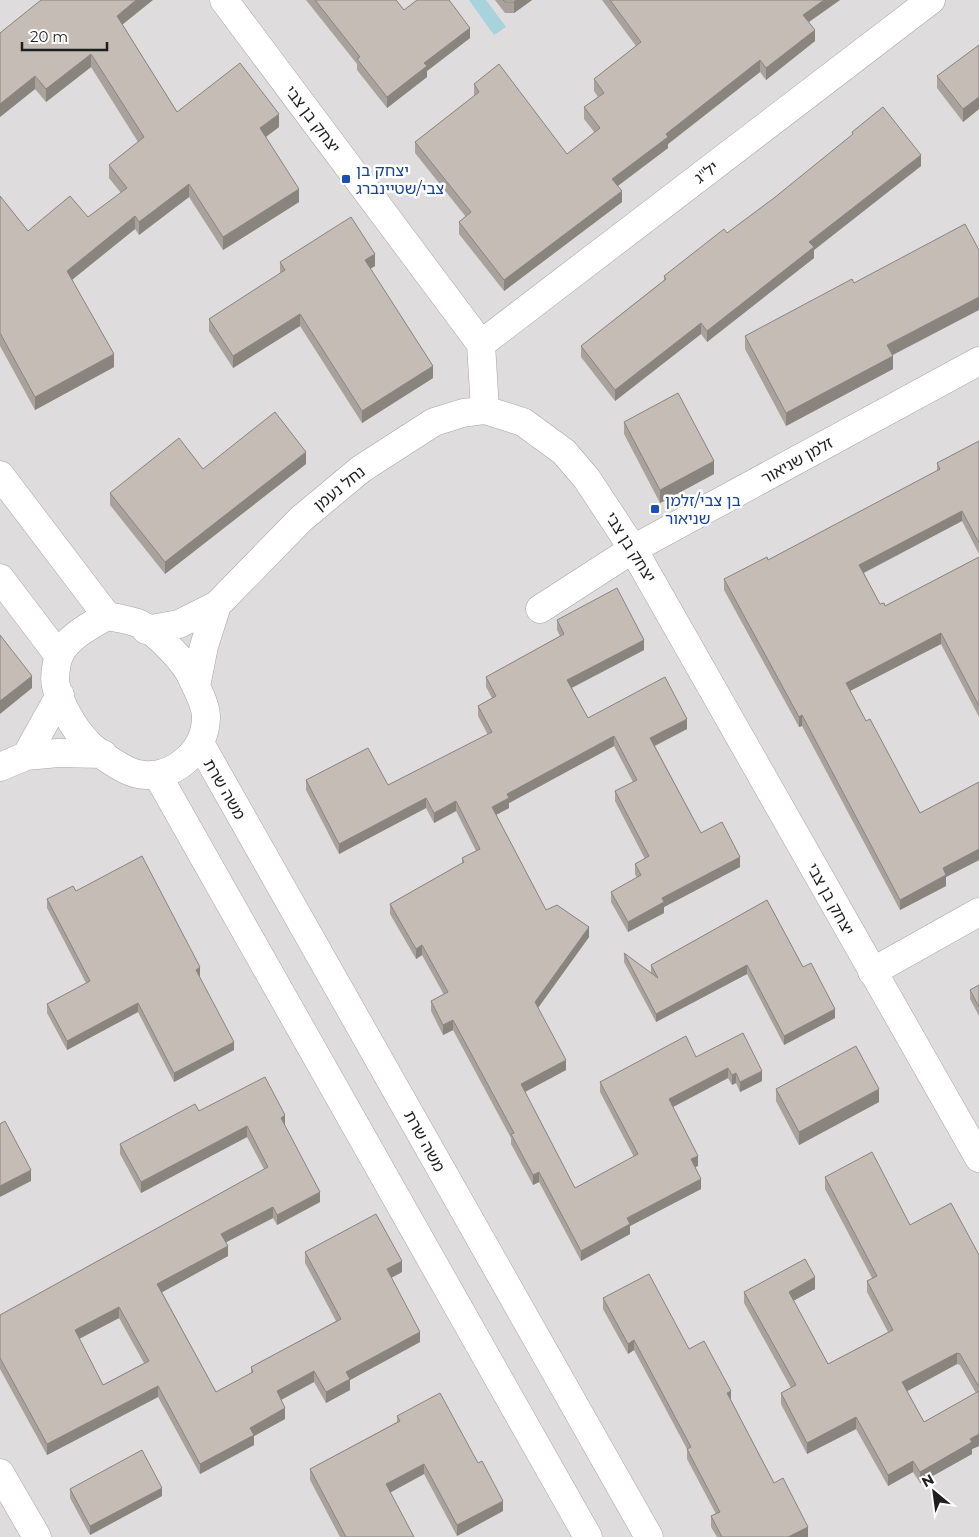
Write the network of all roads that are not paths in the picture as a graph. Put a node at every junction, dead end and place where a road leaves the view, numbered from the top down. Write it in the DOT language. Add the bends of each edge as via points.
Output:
graph roads {
  1 [pos="224,0"];
  2 [pos="930,0"];
  3 [pos="481,344"];
  4 [pos="979,361"];
  5 [pos="485,410"];
  6 [pos="0,475"];
  7 [pos="633,549"];
  8 [pos="0,578"];
  9 [pos="217,605"];
  10 [pos="540,609"];
  11 [pos="107,616"];
  12 [pos="146,630"];
  13 [pos="59,656"];
  14 [pos="196,686"];
  15 [pos="60,695"];
  16 [pos="201,745"];
  17 [pos="103,754"];
  18 [pos="26,756"];
  19 [pos="0,767"];
  20 [pos="158,776"];
  21 [pos="979,912"];
  22 [pos="872,972"];
  23 [pos="979,1158"];
  24 [pos="0,1473"];
  25 [pos="37,1537"];
  26 [pos="588,1537"];
  27 [pos="649,1537"];
  1 -- 3 [label="street, יצחק בן צבי"];
  2 -- 3 [label="street, יל\"ג"];
  3 -- 5 [label="street"];
  4 -- 7 [label="street, זלמן שניאור"];
  5 -- 7 [label="street, יצחק בן צבי" via="523,422 564,452 587,479"];
  5 -- 9 [label="street, נחל נעמן" via="434,422 361,469 301,519"];
  6 -- 11 [label="street"];
  7 -- 10 [label="street, זלמן שניאור"];
  7 -- 22 [label="street, יצחק בן צבי"];
  8 -- 13 [label="street"];
  9 -- 12 [label="street, נחל נעמן" via="179,624"];
  9 -- 14 [label="street, נחל נעמן"];
  11 -- 12 [label="street" via="140,624"];
  11 -- 13 [label="street" via="79,631"];
  12 -- 14 [label="street" via="173,650"];
  13 -- 15 [label="street" via="55,685"];
  14 -- 16 [label="street" via="206,716"];
  15 -- 17 [label="street" via="87,743"];
  15 -- 18 [label="street"];
  16 -- 20 [label="street" via="182,764"];
  16 -- 27 [label="street, משה שרת"];
  17 -- 18 [label="street"];
  17 -- 20 [label="street" via="124,769"];
  18 -- 19 [label="street"];
  20 -- 26 [label="street"];
  21 -- 22 [label="street"];
  22 -- 23 [label="street, יצחק בן צבי"];
  24 -- 25 [label="street"];
}
